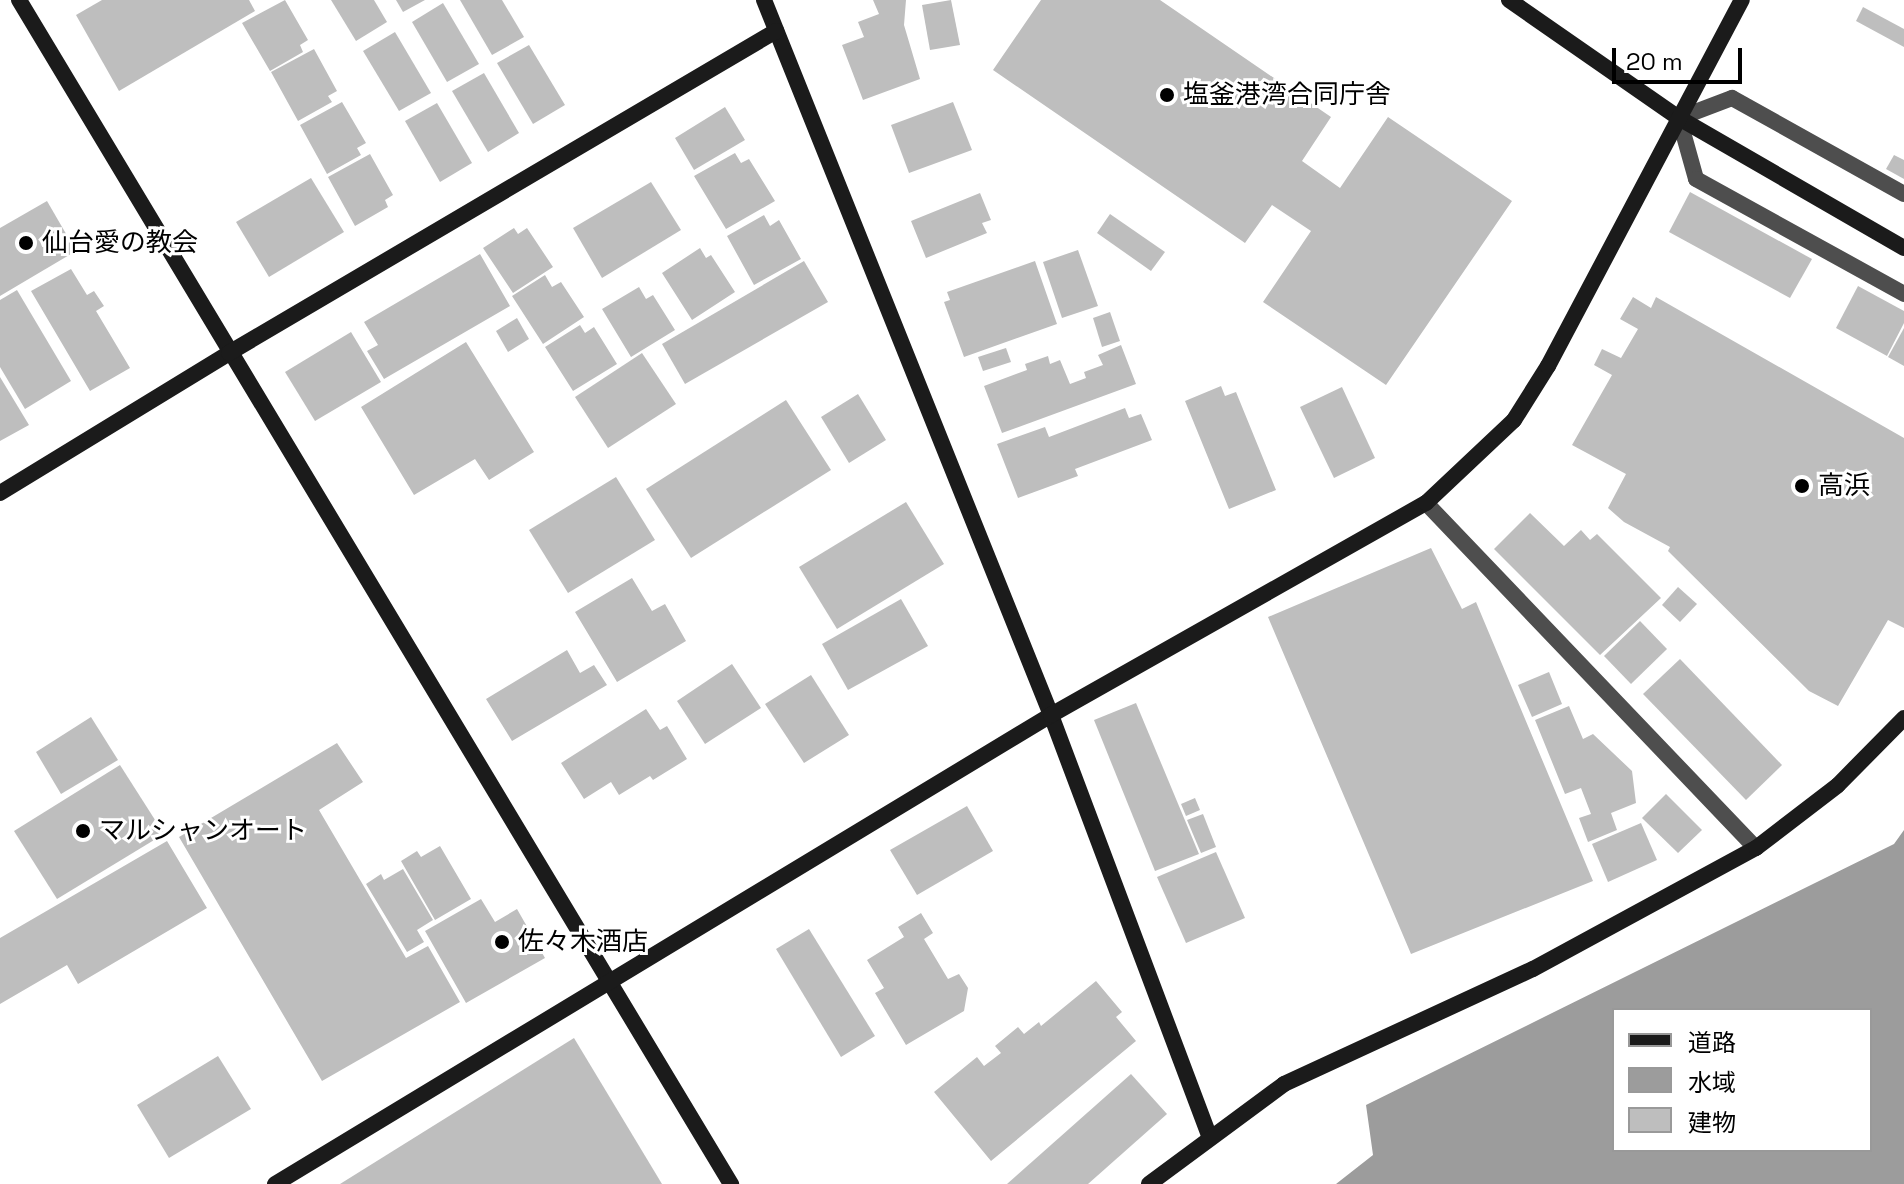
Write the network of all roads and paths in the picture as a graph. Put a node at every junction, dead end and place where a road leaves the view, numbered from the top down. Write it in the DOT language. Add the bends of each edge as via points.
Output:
graph roads {
  1 [pos="19,0"];
  2 [pos="764,0"];
  3 [pos="1509,0"];
  4 [pos="1742,0"];
  5 [pos="776,31"];
  6 [pos="1679,118"];
  7 [pos="1904,194"];
  8 [pos="1904,248"];
  9 [pos="1904,294"];
  10 [pos="229,353"];
  11 [pos="0,493"];
  12 [pos="1426,503"];
  13 [pos="1051,715"];
  14 [pos="1904,718"];
  15 [pos="1756,848"];
  16 [pos="613,983"];
  17 [pos="1210,1137"];
  18 [pos="275,1184"];
  19 [pos="731,1184"];
  20 [pos="1149,1184"];
  1 -- 10 [label="street"];
  2 -- 5 [label="street"];
  3 -- 6 [label="street"];
  4 -- 6 [label="street"];
  5 -- 10 [label="street"];
  5 -- 13 [label="street"];
  6 -- 7 [label="street" via="1732,98"];
  6 -- 8 [label="street"];
  6 -- 9 [label="street" via="1696,179"];
  6 -- 12 [label="street" via="1514,420"];
  10 -- 11 [label="street"];
  10 -- 16 [label="street"];
  12 -- 13 [label="street"];
  12 -- 15 [label="street"];
  13 -- 16 [label="street"];
  13 -- 17 [label="street"];
  14 -- 15 [label="street" via="1838,785"];
  15 -- 17 [label="street" via="1533,969 1284,1084"];
  16 -- 18 [label="street"];
  16 -- 19 [label="street"];
  17 -- 20 [label="street"];
}
